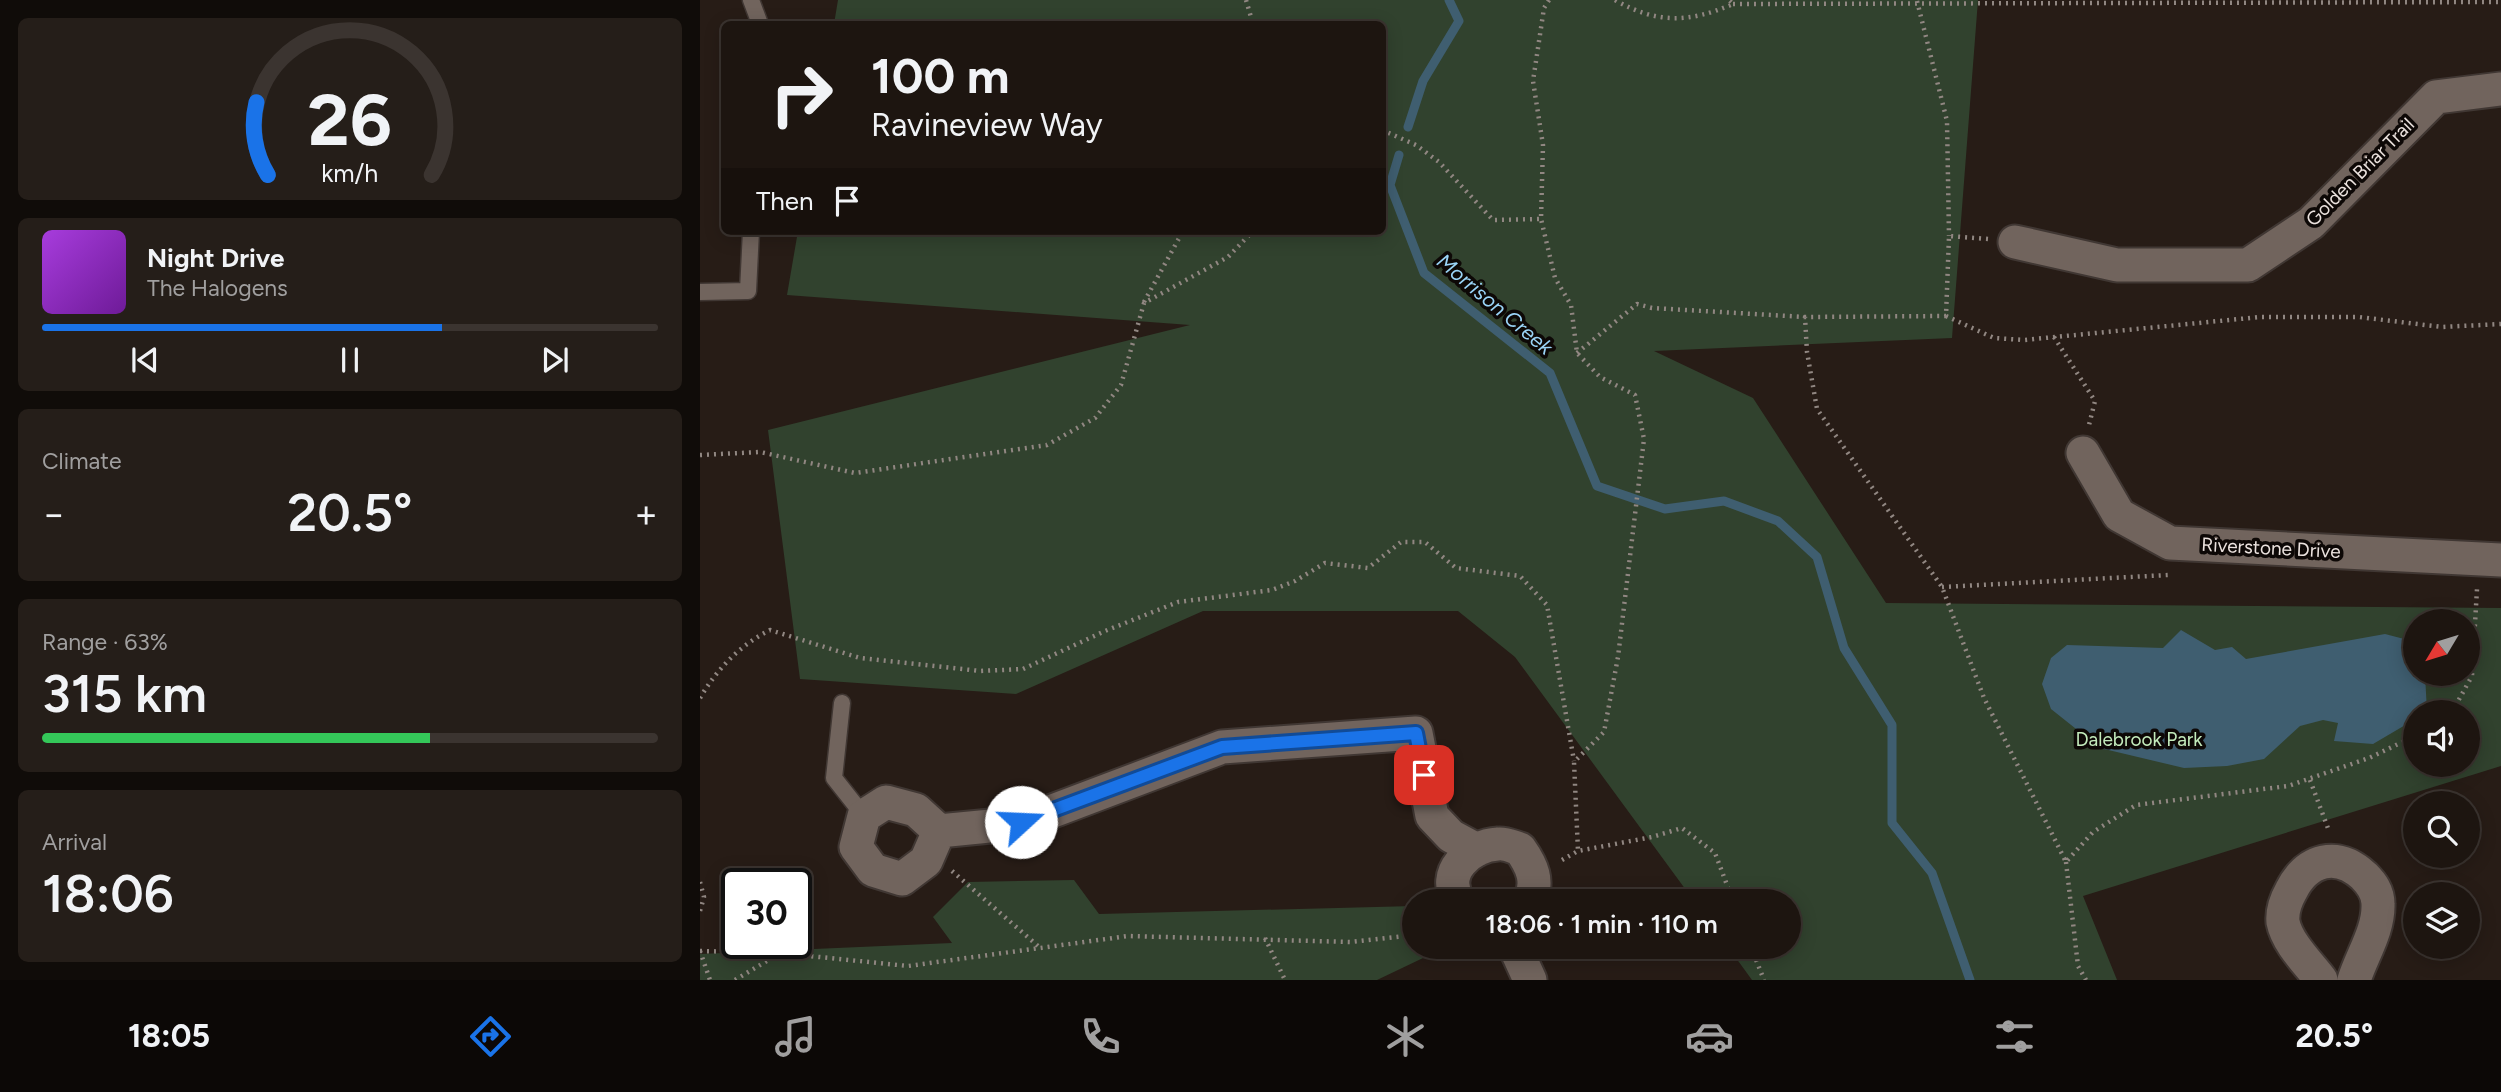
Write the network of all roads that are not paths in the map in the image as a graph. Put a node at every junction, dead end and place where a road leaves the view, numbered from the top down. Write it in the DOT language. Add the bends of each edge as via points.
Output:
graph roads {
  1 [pos="751,0"];
  2 [pos="759,21"];
  3 [pos="2501,89"];
  4 [pos="751,235"];
  5 [pos="2015,242"];
  6 [pos="700,292"];
  7 [pos="2083,453"];
  8 [pos="2490,560"];
  9 [pos="842,703"];
  10 [pos="864,816"];
  11 [pos="940,846"];
  12 [pos="1477,849"];
  13 [pos="1454,889"];
  14 [pos="1535,889"];
  15 [pos="1521,959"];
  16 [pos="1530,980"];
  17 [pos="2321,980"];
  18 [pos="2354,980"];
  1 -- 2 [label="lane"];
  3 -- 5 [label="street, Golden Briar Trail" via="2436,97 2311,223 2248,265 2117,265"];
  4 -- 6 [label="lane" via="748,291"];
  7 -- 8 [label="street, Riverstone Drive" via="2119,515 2170,543"];
  9 -- 10 [label="lane" via="834,779"];
  10 -- 11 [label="street" via="886,802 916,810"];
  10 -- 11 [label="street" via="856,847 873,870 902,879"];
  11 -- 12 [label="street" via="1021,822 1222,747 1416,733 1432,816 1451,836"];
  12 -- 13 [label="street" via="1462,858 1453,876"];
  12 -- 14 [label="street" via="1499,844 1520,849 1532,866"];
  15 -- 16 [label="street"];
  17 -- 18 [label="street" via="2290,937 2283,921 2286,901 2299,875 2324,862 2341,861 2374,886 2379,903 2375,927"];
}
